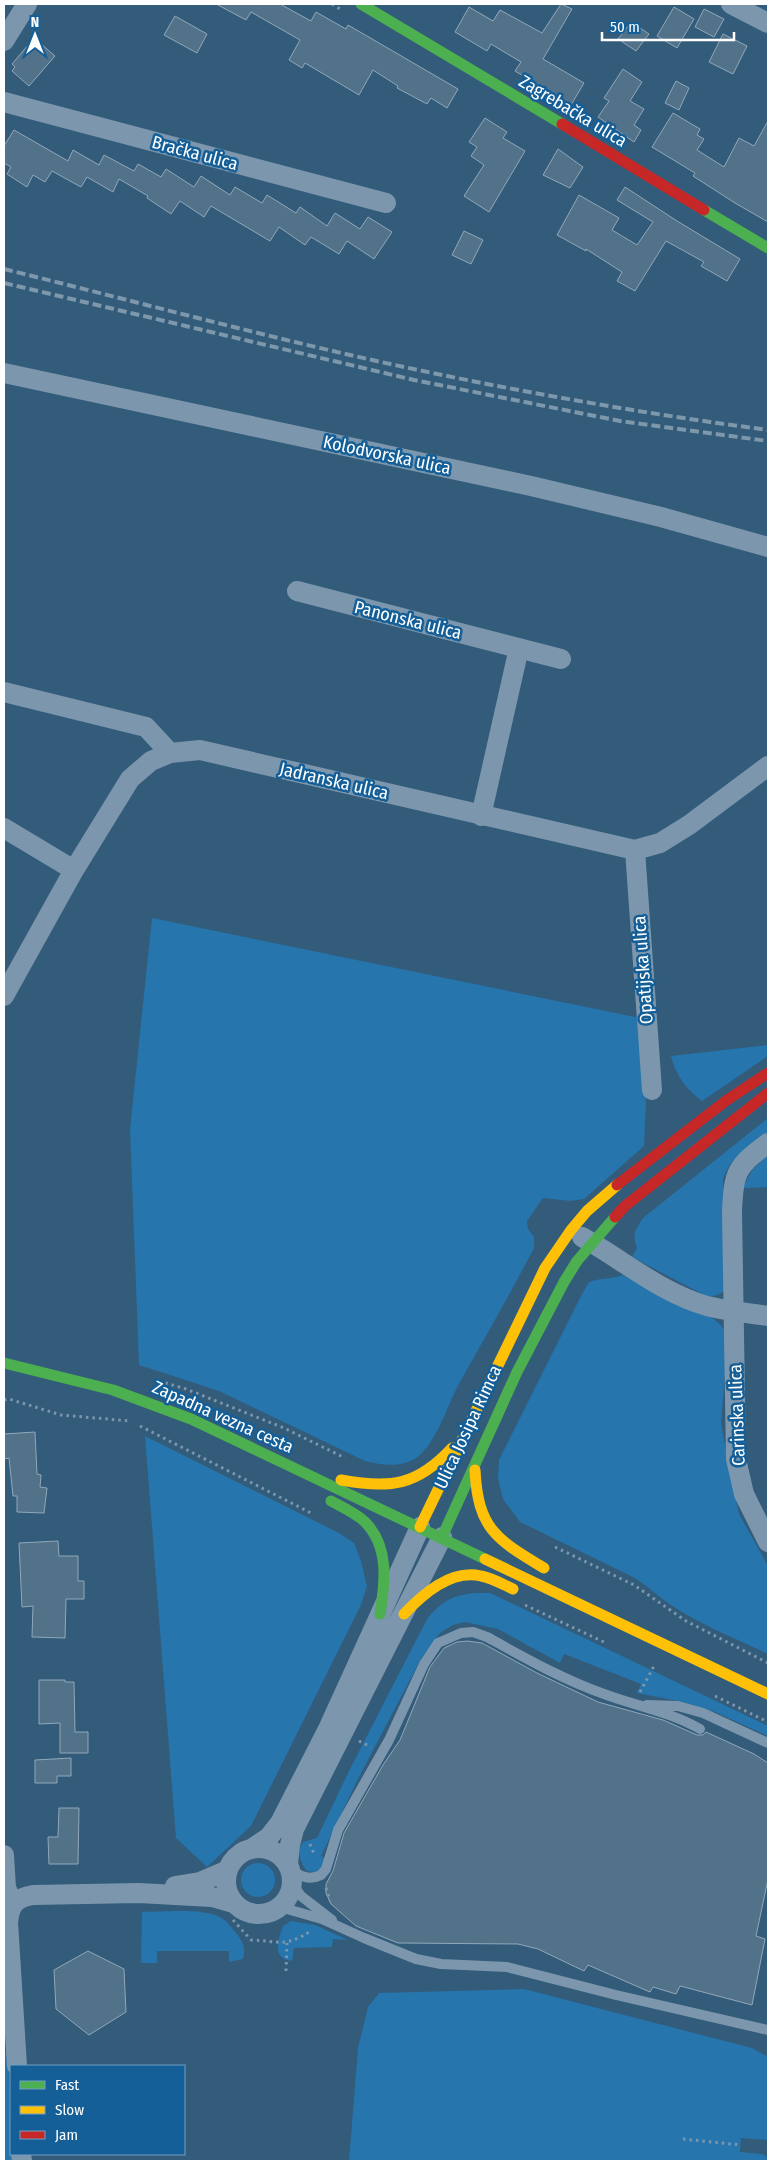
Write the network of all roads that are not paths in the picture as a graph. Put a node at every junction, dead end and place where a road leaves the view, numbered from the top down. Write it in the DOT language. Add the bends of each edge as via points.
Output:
graph roads {
  1 [pos="27,4"];
  2 [pos="361,4"];
  3 [pos="731,4"];
  4 [pos="768,23"];
  5 [pos="4,41"];
  6 [pos="4,102"];
  7 [pos="386,203"];
  8 [pos="768,248"];
  9 [pos="4,376"];
  10 [pos="768,547"];
  11 [pos="297,591"];
  12 [pos="519,648"];
  13 [pos="561,659"];
  14 [pos="4,692"];
  15 [pos="170,753"];
  16 [pos="768,766"];
  17 [pos="481,816"];
  18 [pos="4,828"];
  19 [pos="635,850"];
  20 [pos="74,870"];
  21 [pos="4,996"];
  22 [pos="768,1073"];
  23 [pos="652,1090"];
  24 [pos="768,1093"];
  25 [pos="768,1143"];
  26 [pos="571,1230"];
  27 [pos="592,1242"];
  28 [pos="735,1312"];
  29 [pos="768,1316"];
  30 [pos="4,1363"];
  31 [pos="467,1430"];
  32 [pos="248,1445"];
  33 [pos="475,1467"];
  34 [pos="306,1473"];
  35 [pos="294,1481"];
  36 [pos="323,1497"];
  37 [pos="420,1527"];
  38 [pos="442,1537"];
  39 [pos="768,1542"];
  40 [pos="550,1572"];
  41 [pos="562,1588"];
  42 [pos="380,1614"];
  43 [pos="404,1614"];
  44 [pos="768,1694"];
  45 [pos="634,1704"];
  46 [pos="700,1729"];
  47 [pos="768,1742"];
  48 [pos="254,1848"];
  49 [pos="4,1855"];
  50 [pos="226,1871"];
  51 [pos="290,1872"];
  52 [pos="139,1893"];
  53 [pos="13,1903"];
  54 [pos="280,1907"];
  55 [pos="230,1909"];
  56 [pos="323,1916"];
  57 [pos="768,2030"];
  58 [pos="17,2065"];
  1 -- 5 [label="street"];
  2 -- 8 [label="main road, Zagrebačka ulica"];
  3 -- 4 [label="street"];
  6 -- 7 [label="street, Bračka ulica"];
  9 -- 10 [label="street, Kolodvorska ulica" via="531,486"];
  11 -- 12 [label="street, Panonska ulica"];
  12 -- 13 [label="street, Panonska ulica"];
  12 -- 17 [label="street"];
  14 -- 15 [label="street" via="146,728"];
  15 -- 17 [label="street, Jadranska ulica" via="200,750"];
  15 -- 20 [label="street, Jadranska ulica" via="151,761 130,779"];
  16 -- 19 [label="street, Jadranska ulica" via="689,825 660,843"];
  17 -- 19 [label="street, Jadranska ulica"];
  18 -- 20 [label="street"];
  19 -- 23 [label="street, Opatijska ulica"];
  20 -- 21 [label="street, Jadranska ulica"];
  22 -- 26 [label="main road, Ulica Josipa Rimca" via="624,1178"];
  24 -- 27 [label="main road, Ulica Josipa Rimca" via="626,1206"];
  25 -- 28 [label="street" via="742,1164 734,1184"];
  26 -- 27 [label="street"];
  26 -- 31 [label="main road, Ulica Josipa Rimca" via="545,1268"];
  27 -- 28 [label="street" via="679,1296"];
  27 -- 33 [label="main road, Ulica Josipa Rimca" via="564,1282 517,1372"];
  28 -- 29 [label="street"];
  28 -- 39 [label="street, Carinska ulica" via="736,1459 744,1494"];
  30 -- 32 [label="main road, Zapadna vezna cesta" via="121,1393 192,1419"];
  31 -- 34 [label="main road" via="436,1467 399,1484 359,1484"];
  31 -- 37 [label="main road, Ulica Josipa Rimca"];
  32 -- 34 [label="main road, Zapadna vezna cesta"];
  32 -- 35 [label="main road"];
  33 -- 38 [label="main road, Ulica Josipa Rimca"];
  33 -- 40 [label="main road" via="477,1503 492,1532 518,1554"];
  34 -- 37 [label="main road, Zapadna vezna cesta"];
  36 -- 42 [label="main road" via="365,1522 377,1541 385,1572"];
  37 -- 38 [label="main road, Zapadna vezna cesta"];
  37 -- 42 [label="street, Ulica Josipa Rimca"];
  38 -- 41 [label="main road, Zapadna vezna cesta"];
  38 -- 43 [label="street, Ulica Josipa Rimca"];
  41 -- 43 [label="main road" via="546,1595 524,1596 485,1577 464,1576 435,1587"];
  41 -- 44 [label="main road" via="583,1604"];
  42 -- 48 [label="street, Ulica Josipa Rimca" via="329,1727 280,1823"];
  43 -- 51 [label="street, Ulica Josipa Rimca" via="294,1829 290,1845"];
  45 -- 46 [label="lane" via="681,1719"];
  45 -- 47 [label="lane" via="678,1706 703,1713"];
  45 -- 51 [label="lane" via="565,1680 473,1632 461,1633 438,1643 424,1664 390,1740 338,1830 321,1875 316,1878"];
  48 -- 50 [label="street, Ulica Josipa Rimca" via="236,1855"];
  48 -- 51 [label="street" via="264,1848 282,1856"];
  49 -- 53 [label="street" via="6,1888"];
  50 -- 52 [label="street, Ulica Josipa Rimca" via="200,1882"];
  50 -- 55 [label="street"];
  51 -- 54 [label="street, Ulica Josipa Rimca" via="290,1892"];
  51 -- 56 [label="lane" via="300,1896"];
  52 -- 53 [label="street, Ulica Josipa Rimca" via="33,1895"];
  52 -- 55 [label="street, Ulica Josipa Rimca" via="212,1897"];
  53 -- 58 [label="street" via="8,1922"];
  54 -- 55 [label="street, Ulica Josipa Rimca" via="265,1914"];
  54 -- 56 [label="lane"];
  56 -- 57 [label="lane" via="416,1959 441,1964 507,1967"];
}
